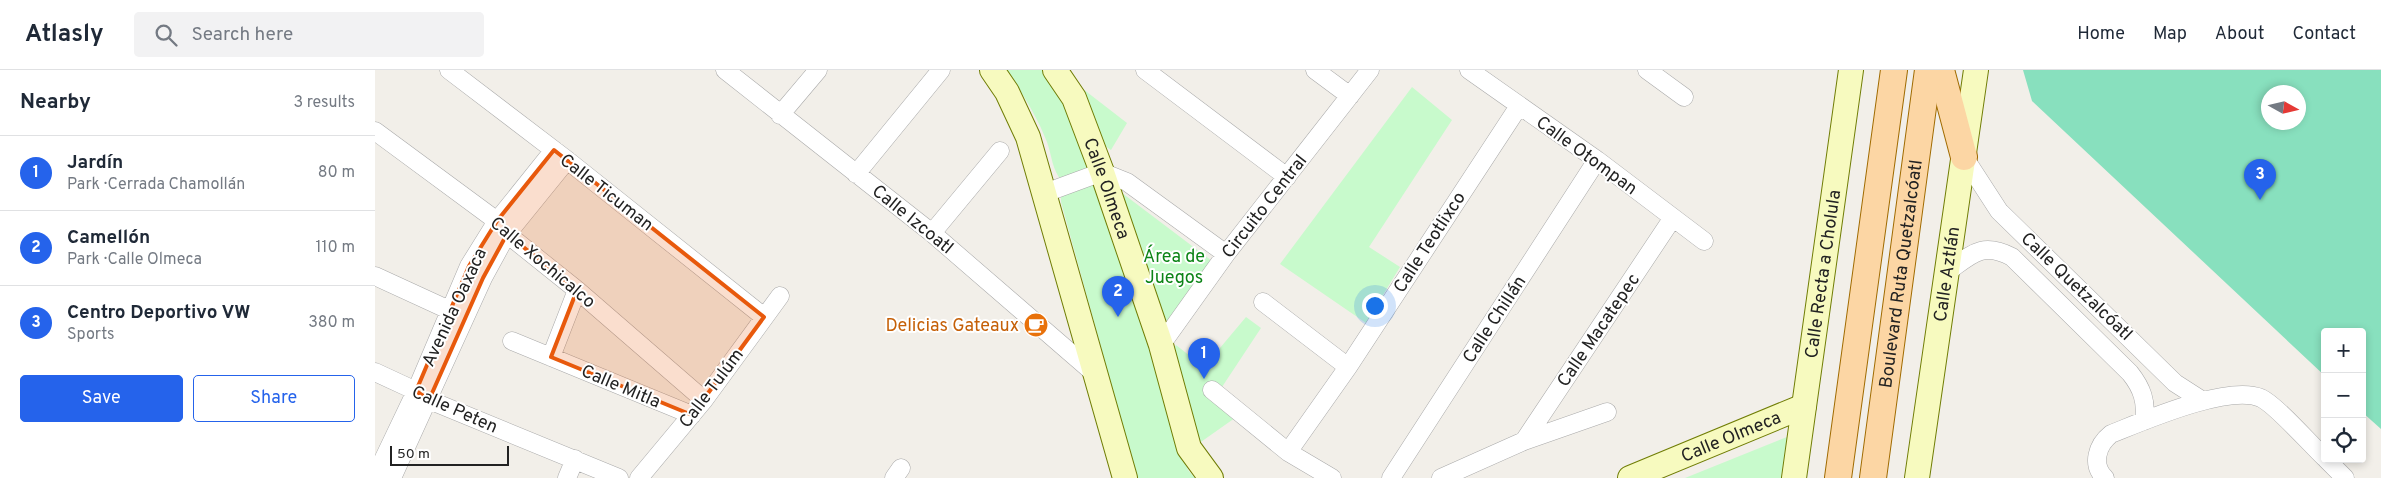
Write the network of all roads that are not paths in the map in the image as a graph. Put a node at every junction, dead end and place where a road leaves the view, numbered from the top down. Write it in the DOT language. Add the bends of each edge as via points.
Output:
graph roads {
  1 [pos="449,70"];
  2 [pos="725,70"];
  3 [pos="818,70"];
  4 [pos="941,70"];
  5 [pos="992,70"];
  6 [pos="1055,70"];
  7 [pos="1145,70"];
  8 [pos="1315,70"];
  9 [pos="1370,70"];
  10 [pos="1469,70"];
  11 [pos="1647,70"];
  12 [pos="1851,70"];
  13 [pos="1894,70"];
  14 [pos="1928,70"];
  15 [pos="1941,70"];
  16 [pos="1976,70"];
  17 [pos="1350,96"];
  18 [pos="1684,97"];
  19 [pos="1519,106"];
  20 [pos="780,115"];
  21 [pos="375,130"];
  22 [pos="1000,151"];
  23 [pos="560,155"];
  24 [pos="1964,157"];
  25 [pos="1597,160"];
  26 [pos="1102,172"];
  27 [pos="856,174"];
  28 [pos="1287,177"];
  29 [pos="1045,193"];
  30 [pos="1672,218"];
  31 [pos="502,228"];
  32 [pos="932,233"];
  33 [pos="1704,241"];
  34 [pos="1226,254"];
  35 [pos="1947,273"];
  36 [pos="375,276"];
  37 [pos="577,290"];
  38 [pos="781,296"];
  39 [pos="1263,302"];
  40 [pos="449,310"];
  41 [pos="764,317"];
  42 [pos="512,341"];
  43 [pos="1161,344"];
  44 [pos="2141,349"];
  45 [pos="551,357"];
  46 [pos="2124,365"];
  47 [pos="1348,367"];
  48 [pos="375,372"];
  49 [pos="1095,374"];
  50 [pos="1212,390"];
  51 [pos="422,396"];
  52 [pos="705,400"];
  53 [pos="2203,401"];
  54 [pos="1804,406"];
  55 [pos="1607,412"];
  56 [pos="692,415"];
  57 [pos="2145,421"];
  58 [pos="1524,441"];
  59 [pos="1288,452"];
  60 [pos="2321,455"];
  61 [pos="575,459"];
  62 [pos="2329,463"];
  63 [pos="376,477"];
  64 [pos="392,478"];
  65 [pos="567,478"];
  66 [pos="619,478"];
  67 [pos="639,478"];
  68 [pos="1125,478"];
  69 [pos="1211,478"];
  70 [pos="1332,478"];
  71 [pos="1391,478"];
  72 [pos="1441,478"];
  73 [pos="1631,478"];
  74 [pos="1794,478"];
  75 [pos="1838,478"];
  76 [pos="1873,478"];
  77 [pos="1917,478"];
  78 [pos="2105,478"];
  79 [pos="2345,478"];
  1 -- 23 [label="street, Calle Ticuman"];
  2 -- 20 [label="street, Calle Izcoatl"];
  3 -- 20 [label="street"];
  4 -- 27 [label="street"];
  5 -- 29 [label="street" via="1007,92 1028,137"];
  6 -- 26 [label="street, Calle Olmeca" via="1074,98"];
  7 -- 28 [label="street"];
  8 -- 17 [label="street"];
  9 -- 17 [label="street, Circuito Central"];
  10 -- 19 [label="street, Calle Otompan"];
  11 -- 18 [label="street"];
  12 -- 54 [label="street, Calle Recta a Cholula"];
  13 -- 75 [label="main road"];
  14 -- 76 [label="main road, Boulevard Ruta Quetzalcóatl"];
  15 -- 24 [label="main road"];
  16 -- 24 [label="street, Calle Aztlán"];
  17 -- 28 [label="street, Circuito Central"];
  19 -- 25 [label="street, Calle Otompan"];
  19 -- 47 [label="street, Calle Teotlixco"];
  20 -- 27 [label="street, Calle Izcoatl"];
  21 -- 31 [label="street, Calle Xochicalco"];
  22 -- 32 [label="street"];
  23 -- 31 [label="street, Avenida Oaxaca"];
  23 -- 41 [label="street, Calle Ticuman"];
  24 -- 35 [label="street, Calle Aztlán"];
  24 -- 44 [label="street, Calle Quetzalcóatl" via="1999,211"];
  25 -- 30 [label="street, Calle Otompan"];
  25 -- 71 [label="street, Calle Chillán"];
  26 -- 29 [label="street"];
  26 -- 34 [label="street" via="1127,182"];
  26 -- 43 [label="street, Calle Olmeca"];
  27 -- 32 [label="street, Calle Izcoatl"];
  28 -- 34 [label="street, Circuito Central"];
  29 -- 49 [label="street"];
  30 -- 33 [label="street, Calle Otompan"];
  30 -- 58 [label="street, Calle Macatepec"];
  31 -- 37 [label="street, Calle Xochicalco"];
  31 -- 40 [label="street, Avenida Oaxaca" via="469,266"];
  31 -- 51 [label="street, Avenida Oaxaca" via="483,278"];
  32 -- 49 [label="street, Calle Izcoatl"];
  34 -- 43 [label="street, Circuito Central"];
  35 -- 46 [label="street, Calle Quetzalcóatl" via="1977,251 1988,249 2011,257"];
  35 -- 77 [label="street, Calle Aztlán"];
  36 -- 40 [label="street"];
  37 -- 45 [label="street"];
  37 -- 52 [label="street, Calle Xochicalco"];
  38 -- 41 [label="street, Calle Tulúm"];
  39 -- 47 [label="street"];
  40 -- 51 [label="street, Avenida Oaxaca"];
  41 -- 52 [label="street, Calle Tulúm"];
  42 -- 45 [label="street, Calle Mitla"];
  43 -- 69 [label="street, Calle Olmeca" via="1189,448"];
  44 -- 46 [label="street"];
  44 -- 53 [label="street, Calle Quetzalcóatl" via="2175,384"];
  45 -- 56 [label="street, Calle Mitla"];
  46 -- 57 [label="street, Calle Quetzalcóatl" via="2142,392"];
  47 -- 59 [label="street, Calle Teotlixco"];
  48 -- 51 [label="street, Calle Peten"];
  49 -- 68 [label="street"];
  50 -- 59 [label="street"];
  51 -- 61 [label="street, Calle Peten"];
  51 -- 63 [label="street, Avenida Oaxaca"];
  51 -- 64 [label="street, Avenida Oaxaca"];
  52 -- 56 [label="street, Calle Tulúm"];
  53 -- 57 [label="street"];
  53 -- 60 [label="street" via="2243,394 2260,398"];
  54 -- 73 [label="street, Calle Olmeca"];
  54 -- 74 [label="street, Calle Recta a Cholula"];
  55 -- 58 [label="street"];
  56 -- 67 [label="street, Calle Tulúm"];
  57 -- 78 [label="street" via="2105,438 2099,446 2097,463"];
  58 -- 72 [label="street"];
  59 -- 70 [label="street"];
  61 -- 65 [label="street"];
  61 -- 66 [label="street, Calle Peten"];
  62 -- 79 [label="street"];
}
